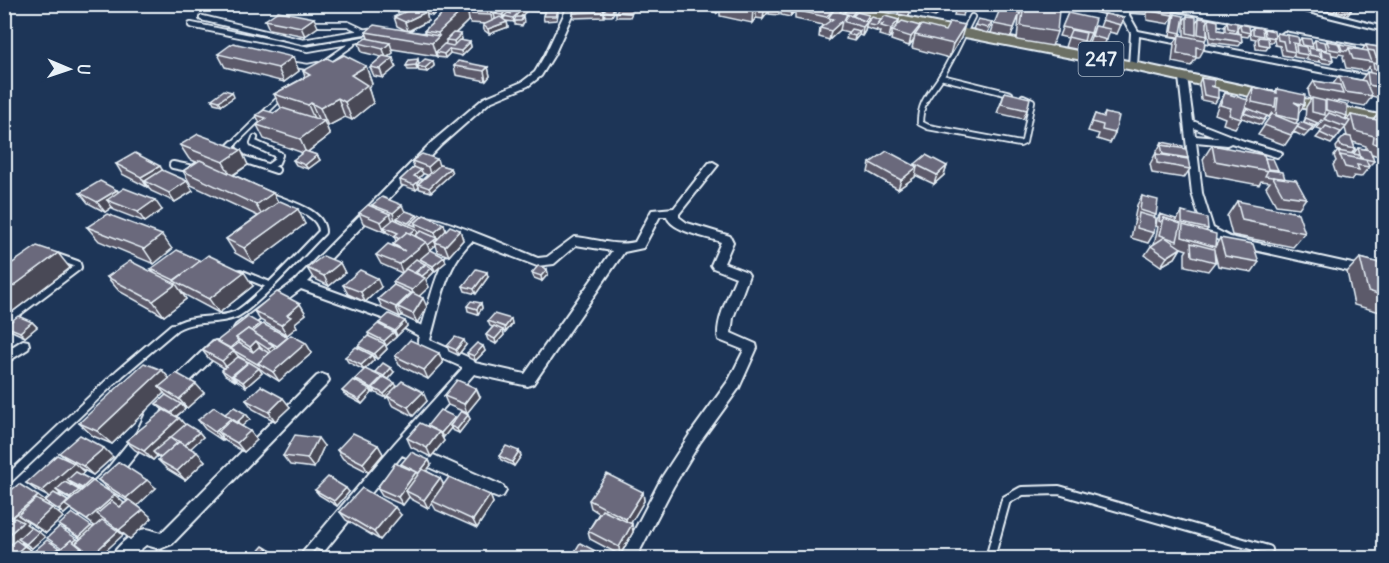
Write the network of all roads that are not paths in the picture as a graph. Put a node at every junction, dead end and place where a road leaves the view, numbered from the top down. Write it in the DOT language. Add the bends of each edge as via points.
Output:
graph roads {
  1 [pos="573,4"];
  2 [pos="817,4"];
  3 [pos="1065,4"];
  4 [pos="1281,4"];
  5 [pos="1126,10"];
  6 [pos="972,17"];
  7 [pos="202,18"];
  8 [pos="299,22"];
  9 [pos="191,24"];
  10 [pos="1382,29"];
  11 [pos="363,31"];
  12 [pos="385,32"];
  13 [pos="966,33"];
  14 [pos="1135,33"];
  15 [pos="377,36"];
  16 [pos="358,41"];
  17 [pos="1384,54"];
  18 [pos="280,62"];
  19 [pos="327,62"];
  20 [pos="1133,66"];
  21 [pos="309,74"];
  22 [pos="941,77"];
  23 [pos="1183,77"];
  24 [pos="1384,82"];
  25 [pos="284,94"];
  26 [pos="276,101"];
  27 [pos="273,110"];
  28 [pos="1384,121"];
  29 [pos="1188,122"];
  30 [pos="255,138"];
  31 [pos="1190,138"];
  32 [pos="1240,143"];
  33 [pos="1277,154"];
  34 [pos="173,165"];
  35 [pos="713,165"];
  36 [pos="269,167"];
  37 [pos="201,169"];
  38 [pos="276,170"];
  39 [pos="258,191"];
  40 [pos="673,213"];
  41 [pos="420,217"];
  42 [pos="471,236"];
  43 [pos="620,249"];
  44 [pos="49,256"];
  45 [pos="234,270"];
  46 [pos="1384,275"];
  47 [pos="267,284"];
  48 [pos="299,284"];
  49 [pos="4,323"];
  50 [pos="425,333"];
  51 [pos="24,345"];
  52 [pos="4,359"];
  53 [pos="470,367"];
  54 [pos="322,380"];
  55 [pos="400,447"];
  56 [pos="4,483"];
  57 [pos="498,491"];
  58 [pos="1268,550"];
  59 [pos="25,558"];
  60 [pos="119,558"];
  61 [pos="309,558"];
  62 [pos="627,558"];
  63 [pos="990,558"];
  1 -- 48 [label="street" via="554,47 534,76 494,95 436,144 385,204"];
  2 -- 13 [label="main road, 247"];
  3 -- 5 [label="street"];
  4 -- 10 [label="street"];
  5 -- 14 [label="street"];
  5 -- 17 [label="street" via="1161,12"];
  6 -- 13 [label="lane"];
  7 -- 11 [label="lane" via="303,42"];
  8 -- 11 [label="lane" via="348,24"];
  9 -- 16 [label="lane" via="308,49"];
  11 -- 12 [label="lane"];
  13 -- 20 [label="main road, 247"];
  13 -- 22 [label="lane"];
  14 -- 20 [label="street"];
  14 -- 24 [label="street"];
  15 -- 16 [label="lane"];
  16 -- 19 [label="lane"];
  18 -- 19 [label="lane" via="308,67"];
  19 -- 21 [label="lane"];
  20 -- 23 [label="main road, 247"];
  22 -- 22 [label="lane" via="1031,100 1024,142 1007,143 920,123 928,92"];
  23 -- 28 [label="main road, 247"];
  23 -- 29 [label="street"];
  25 -- 26 [label="lane"];
  26 -- 27 [label="lane"];
  26 -- 36 [label="lane" via="230,147 241,158"];
  29 -- 31 [label="street"];
  29 -- 32 [label="street"];
  30 -- 36 [label="lane" via="253,143 279,155"];
  31 -- 32 [label="street"];
  31 -- 46 [label="street" via="1197,193 1210,232 1227,240"];
  32 -- 33 [label="street"];
  34 -- 37 [label="lane"];
  35 -- 40 [label="street"];
  36 -- 38 [label="lane"];
  39 -- 47 [label="lane" via="317,218 322,224 316,239"];
  40 -- 43 [label="street" via="656,213 639,245"];
  40 -- 62 [label="street" via="673,219 683,226 726,238 717,265 743,275 724,336 751,348 731,389 694,438"];
  41 -- 42 [label="street"];
  42 -- 43 [label="street" via="541,263 550,261 574,242"];
  42 -- 50 [label="street" via="447,264"];
  43 -- 53 [label="street" via="528,380"];
  44 -- 49 [label="lane" via="78,267"];
  45 -- 47 [label="lane"];
  47 -- 56 [label="lane" via="234,315 191,320 159,338"];
  48 -- 50 [label="street"];
  48 -- 59 [label="street" via="222,341 178,383 149,415 142,436 121,463"];
  50 -- 53 [label="street" via="426,345"];
  51 -- 52 [label="street"];
  53 -- 55 [label="street"];
  54 -- 60 [label="street" via="165,538 160,542 146,537 139,540"];
  55 -- 57 [label="street"];
  55 -- 61 [label="street"];
  58 -- 63 [label="lane" via="1059,490 1022,491 1006,500"];
}
